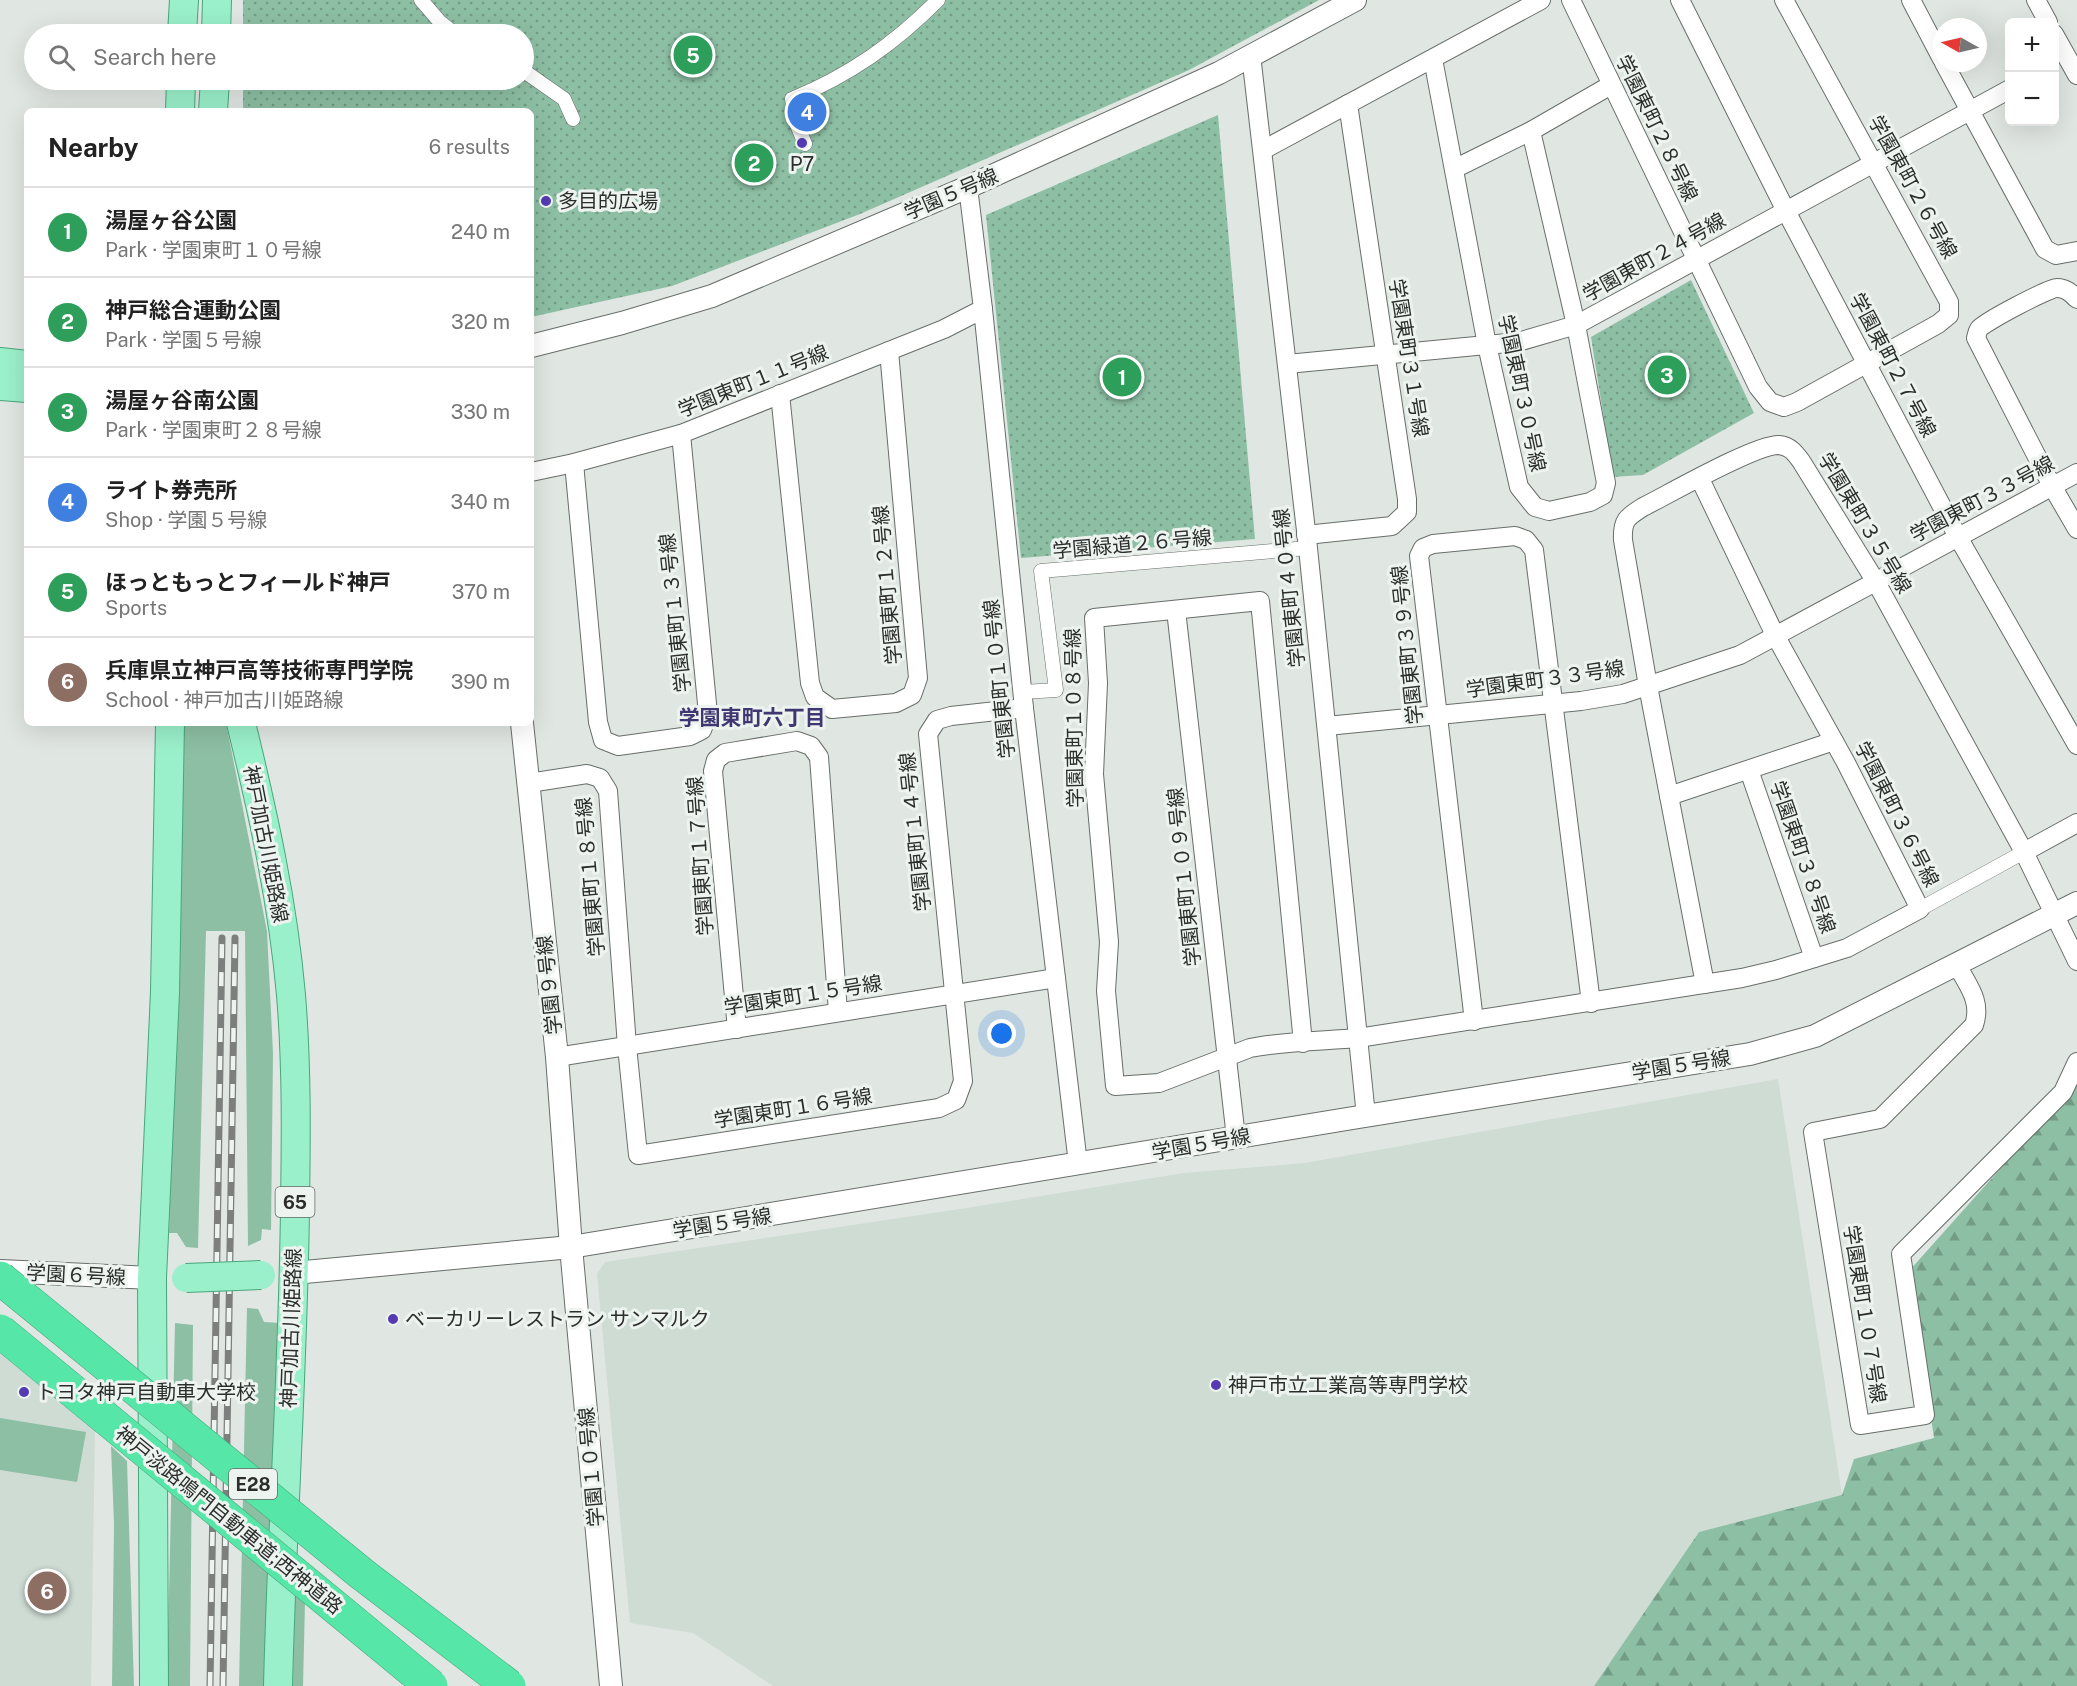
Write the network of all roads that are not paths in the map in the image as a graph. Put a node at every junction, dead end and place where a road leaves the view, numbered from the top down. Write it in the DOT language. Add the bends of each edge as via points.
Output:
graph roads {
  1 [pos="184,0"];
  2 [pos="217,0"];
  3 [pos="420,0"];
  4 [pos="938,0"];
  5 [pos="1355,0"];
  6 [pos="1541,0"];
  7 [pos="1571,0"];
  8 [pos="1680,0"];
  9 [pos="1784,0"];
  10 [pos="1911,0"];
  11 [pos="2036,0"];
  12 [pos="2046,18"];
  13 [pos="183,24"];
  14 [pos="216,24"];
  15 [pos="442,24"];
  16 [pos="1933,42"];
  17 [pos="2059,43"];
  18 [pos="1251,56"];
  19 [pos="2066,58"];
  20 [pos="1433,59"];
  21 [pos="1949,72"];
  22 [pos="2077,75"];
  23 [pos="534,78"];
  24 [pos="1611,85"];
  25 [pos="181,90"];
  26 [pos="214,90"];
  27 [pos="2005,92"];
  28 [pos="1348,104"];
  29 [pos="180,108"];
  30 [pos="213,108"];
  31 [pos="1969,111"];
  32 [pos="573,119"];
  33 [pos="1531,131"];
  34 [pos="805,144"];
  35 [pos="1263,150"];
  36 [pos="1874,163"];
  37 [pos="1454,169"];
  38 [pos="968,187"];
  39 [pos="1786,211"];
  40 [pos="2077,251"];
  41 [pos="1695,260"];
  42 [pos="2077,299"];
  43 [pos="983,309"];
  44 [pos="1575,325"];
  45 [pos="534,345"];
  46 [pos="1487,345"];
  47 [pos="889,351"];
  48 [pos="1386,354"];
  49 [pos="0,362"];
  50 [pos="1287,364"];
  51 [pos="1867,364"];
  52 [pos="24,365"];
  53 [pos="0,386"];
  54 [pos="24,388"];
  55 [pos="780,394"];
  56 [pos="681,434"];
  57 [pos="574,463"];
  58 [pos="534,471"];
  59 [pos="2077,473"];
  60 [pos="1700,479"];
  61 [pos="2052,486"];
  62 [pos="2077,529"];
  63 [pos="1958,537"];
  64 [pos="1307,542"];
  65 [pos="1876,582"];
  66 [pos="1176,610"];
  67 [pos="1775,635"];
  68 [pos="1648,686"];
  69 [pos="1023,700"];
  70 [pos="1552,704"];
  71 [pos="1437,716"];
  72 [pos="170,726"];
  73 [pos="242,726"];
  74 [pos="522,726"];
  75 [pos="1327,726"];
  76 [pos="1834,741"];
  77 [pos="2077,745"];
  78 [pos="1749,770"];
  79 [pos="528,783"];
  80 [pos="1669,796"];
  81 [pos="2077,823"];
  82 [pos="2024,852"];
  83 [pos="2077,903"];
  84 [pos="1920,909"];
  85 [pos="2054,916"];
  86 [pos="1814,958"];
  87 [pos="2077,961"];
  88 [pos="1957,965"];
  89 [pos="1056,978"];
  90 [pos="1705,984"];
  91 [pos="955,994"];
  92 [pos="1591,1003"];
  93 [pos="837,1012"];
  94 [pos="1474,1021"];
  95 [pos="737,1029"];
  96 [pos="1358,1038"];
  97 [pos="1303,1043"];
  98 [pos="627,1046"];
  99 [pos="557,1057"];
  100 [pos="1227,1058"];
  101 [pos="2077,1062"];
  102 [pos="1366,1116"];
  103 [pos="1236,1138"];
  104 [pos="1078,1164"];
  105 [pos="571,1247"];
  106 [pos="0,1271"];
  107 [pos="294,1274"];
  108 [pos="0,1278"];
  109 [pos="152,1278"];
  110 [pos="0,1331"];
  111 [pos="154,1686"];
  112 [pos="279,1686"];
  113 [pos="431,1686"];
  114 [pos="509,1686"];
  115 [pos="611,1686"];
  1 -- 13 [label="main road"];
  2 -- 14 [label="main road"];
  3 -- 15 [label="street"];
  4 -- 34 [label="street" via="880,52 825,86 791,94 795,120"];
  5 -- 18 [label="street, 学園５号線"];
  6 -- 20 [label="street"];
  7 -- 24 [label="street, 学園東町２８号線"];
  8 -- 39 [label="street, 学園東町２７号線"];
  9 -- 36 [label="street, 学園東町２６号線"];
  10 -- 16 [label="street"];
  11 -- 12 [label="street"];
  17 -- 19 [label="street"];
  18 -- 35 [label="street, 学園東町４０号線"];
  18 -- 38 [label="street, 学園５号線"];
  19 -- 22 [label="street"];
  20 -- 28 [label="street"];
  20 -- 37 [label="street, 学園東町３０号線"];
  21 -- 31 [label="street"];
  23 -- 32 [label="street" via="564,99"];
  24 -- 33 [label="street"];
  24 -- 41 [label="street, 学園東町２８号線"];
  25 -- 29 [label="main road"];
  26 -- 30 [label="main road"];
  27 -- 31 [label="street, 学園東町２４号線"];
  28 -- 35 [label="street"];
  28 -- 48 [label="street, 学園東町３１号線"];
  31 -- 36 [label="street, 学園東町２４号線"];
  31 -- 40 [label="street" via="2045,249 2056,255"];
  33 -- 37 [label="street"];
  33 -- 44 [label="street, 学園東町３０号線"];
  35 -- 50 [label="street, 学園東町４０号線"];
  36 -- 39 [label="street, 学園東町２４号線"];
  36 -- 51 [label="street, 学園東町２６号線" via="1944,289 1949,315"];
  37 -- 46 [label="street, 学園東町３０号線"];
  38 -- 43 [label="street, 学園東町１０号線"];
  38 -- 45 [label="street, 学園５号線" via="712,296"];
  39 -- 41 [label="street, 学園東町２４号線"];
  39 -- 51 [label="street, 学園東町２７号線"];
  41 -- 44 [label="street, 学園東町２４号線"];
  41 -- 51 [label="street, 学園東町２８号線" via="1758,387 1770,402 1791,405"];
  42 -- 61 [label="street" via="2068,290 2044,291 1979,328 1976,338"];
  43 -- 47 [label="street, 学園東町１１号線"];
  43 -- 69 [label="street, 学園東町１０号線"];
  44 -- 46 [label="street, 学園東町２４号線" via="1518,342"];
  44 -- 46 [label="street, 学園東町３０号線" via="1606,483 1603,495 1590,502 1548,511 1535,507 1526,498 1519,487"];
  46 -- 48 [label="street, 学園東町２４号線"];
  47 -- 55 [label="street, 学園東町１１号線"];
  47 -- 55 [label="street, 学園東町１２号線" via="918,678 912,695 896,703 832,709 815,697 810,683"];
  48 -- 50 [label="street, 学園東町２４号線"];
  48 -- 64 [label="street, 学園東町３１号線" via="1407,512 1392,526"];
  49 -- 52 [label="main road"];
  50 -- 64 [label="street, 学園東町４０号線"];
  51 -- 63 [label="street, 学園東町２７号線"];
  53 -- 54 [label="main road"];
  55 -- 56 [label="street, 学園東町１１号線"];
  56 -- 57 [label="street, 学園東町１１号線"];
  56 -- 57 [label="street, 学園東町１３号線" via="708,714 702,730 690,736 618,746 603,740 598,722"];
  57 -- 58 [label="street, 学園東町１１号線"];
  59 -- 61 [label="street, 学園東町３３号線"];
  60 -- 65 [label="street, 学園東町３５号線" via="1758,449 1781,445 1792,450"];
  60 -- 67 [label="street, 学園東町３６号線"];
  60 -- 68 [label="street, 学園東町３５号線" via="1629,516 1623,526"];
  61 -- 62 [label="street"];
  61 -- 63 [label="street, 学園東町３３号線"];
  63 -- 65 [label="street, 学園東町３３号線"];
  63 -- 77 [label="street, 学園東町２７号線"];
  64 -- 69 [label="street, 学園緑道２６号線" via="1041,571 1056,690"];
  64 -- 75 [label="street, 学園東町４０号線"];
  65 -- 67 [label="street, 学園東町３３号線"];
  65 -- 82 [label="street, 学園東町３５号線"];
  66 -- 97 [label="street, 学園東町１０８号線" via="1260,601"];
  66 -- 100 [label="street, 学園東町１０９号線"];
  66 -- 100 [label="street, 学園東町１０８号線" via="1094,618 1098,682 1094,774 1109,942 1106,991 1115,1086 1158,1083"];
  67 -- 68 [label="street, 学園東町３３号線" via="1740,655"];
  67 -- 76 [label="street, 学園東町３６号線"];
  68 -- 70 [label="street, 学園東町３３号線" via="1623,694"];
  68 -- 80 [label="street, 学園東町３５号線"];
  69 -- 89 [label="street, 学園東町１０号線"];
  69 -- 91 [label="street, 学園東町１４号線" via="937,720 928,734"];
  70 -- 71 [label="street, 学園東町３３号線"];
  70 -- 71 [label="street, 学園東町３９号線" via="1534,550 1526,540 1515,536 1433,544 1423,548 1419,556"];
  70 -- 92 [label="street, 学園東町３９号線"];
  71 -- 75 [label="street, 学園東町３３号線"];
  71 -- 94 [label="street, 学園東町３９号線"];
  72 -- 109 [label="main road" via="165,992"];
  73 -- 107 [label="main road, 神戸加古川姫路線 / 65" via="267,831 291,996 296,1080"];
  74 -- 79 [label="street, 学園９号線"];
  75 -- 96 [label="street, 学園東町４０号線"];
  76 -- 78 [label="street"];
  76 -- 84 [label="street, 学園東町３６号線"];
  78 -- 80 [label="street"];
  78 -- 86 [label="street, 学園東町３８号線"];
  79 -- 98 [label="street, 学園東町１８号線" via="587,774 600,778 608,791"];
  79 -- 99 [label="street, 学園９号線"];
  80 -- 90 [label="street, 学園東町３５号線"];
  81 -- 82 [label="street"];
  82 -- 84 [label="street"];
  82 -- 85 [label="street, 学園東町３５号線"];
  83 -- 85 [label="street, 学園５号線"];
  84 -- 86 [label="street, 学園東町３６号線" via="1860,942"];
  85 -- 87 [label="street"];
  85 -- 88 [label="street, 学園５号線"];
  86 -- 90 [label="street, 学園東町３６号線"];
  88 -- 101 [label="street, 学園東町１０７号線" via="1976,1002 1978,1014 1974,1025 1880,1119 1813,1132 1860,1425 1925,1415 1901,1254 2063,1092"];
  88 -- 102 [label="street, 学園５号線" via="1815,1036 1750,1054"];
  89 -- 91 [label="street, 学園東町１５号線"];
  89 -- 104 [label="street, 学園東町１０号線"];
  90 -- 92 [label="street, 学園東町３６号線"];
  91 -- 93 [label="street, 学園東町１５号線"];
  91 -- 98 [label="street, 学園東町１６号線" via="963,1081 956,1100 939,1108 638,1155"];
  92 -- 94 [label="street, 学園東町３６号線"];
  93 -- 95 [label="street, 学園東町１５号線"];
  93 -- 95 [label="street, 学園東町１７号線" via="819,757 811,746 797,741 726,753 716,760 713,771"];
  94 -- 96 [label="street, 学園東町３６号線"];
  95 -- 98 [label="street, 学園東町１５号線"];
  96 -- 97 [label="street, 学園東町１０８号線"];
  96 -- 102 [label="street, 学園東町４０号線"];
  97 -- 100 [label="street, 学園東町１０８号線" via="1262,1046"];
  98 -- 99 [label="street, 学園東町１５号線"];
  99 -- 105 [label="street, 学園９号線"];
  100 -- 103 [label="street, 学園東町１０９号線"];
  102 -- 103 [label="street, 学園５号線"];
  103 -- 104 [label="street, 学園５号線"];
  104 -- 105 [label="street, 学園５号線"];
  105 -- 107 [label="street, 学園５号線"];
  105 -- 115 [label="street, 学園１０号線"];
  106 -- 109 [label="street, 学園６号線"];
  107 -- 109 [label="main road, bridge"];
  107 -- 112 [label="main road, 神戸加古川姫路線 / 65"];
  108 -- 114 [label="highway, E28, bridge" via="362,1574"];
  109 -- 111 [label="main road"];
  110 -- 113 [label="highway, 神戸淡路鳴門自動車道;西神道路 / E28, bridge"];
}
